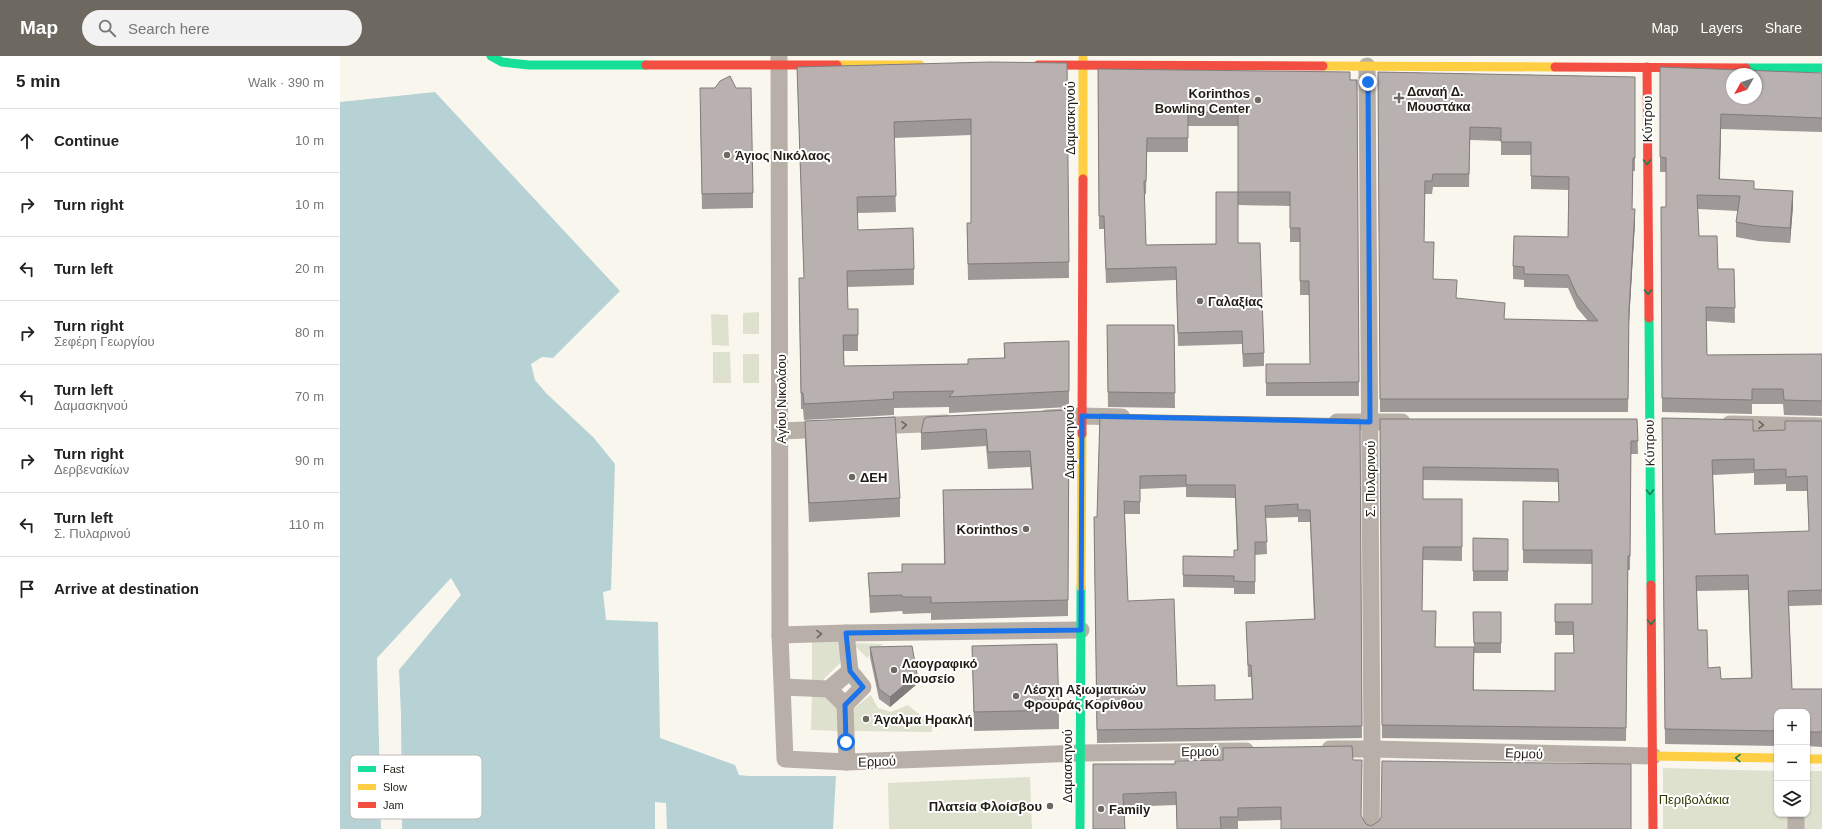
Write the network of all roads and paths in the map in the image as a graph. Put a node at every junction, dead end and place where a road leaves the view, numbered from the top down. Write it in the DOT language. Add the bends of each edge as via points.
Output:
graph roads {
  1 [pos="491,56"];
  2 [pos="1083,56"];
  3 [pos="561,60"];
  4 [pos="779,60"];
  5 [pos="1367,61"];
  6 [pos="1647,62"];
  7 [pos="931,65"];
  8 [pos="1026,65"];
  9 [pos="1083,66"];
  10 [pos="1822,68"];
  11 [pos="1082,416"];
  12 [pos="1136,417"];
  13 [pos="1028,419"];
  14 [pos="1323,421"];
  15 [pos="964,422"];
  16 [pos="1370,422"];
  17 [pos="1418,422"];
  18 [pos="1712,424"];
  19 [pos="1822,426"];
  20 [pos="781,431"];
  21 [pos="1081,630"];
  22 [pos="846,633"];
  23 [pos="780,635"];
  24 [pos="850,671"];
  25 [pos="783,687"];
  26 [pos="829,688"];
  27 [pos="845,705"];
  28 [pos="784,742"];
  29 [pos="1372,749"];
  30 [pos="1262,750"];
  31 [pos="1317,750"];
  32 [pos="1080,753"];
  33 [pos="1653,756"];
  34 [pos="1774,758"];
  35 [pos="1810,759"];
  36 [pos="1822,759"];
  37 [pos="846,762"];
  38 [pos="1796,817"];
  39 [pos="1080,829"];
  40 [pos="1371,829"];
  41 [pos="1653,829"];
  42 [pos="1796,829"];
  1 -- 3 [label="street" via="502,62 529,65"];
  2 -- 9 [label="street, Δαμασκηνού"];
  3 -- 4 [label="street"];
  4 -- 7 [label="street"];
  4 -- 20 [label="street, Αγίου Νικολάου"];
  5 -- 6 [label="street"];
  5 -- 9 [label="street"];
  5 -- 16 [label="street, Σ. Πυλαρινού"];
  6 -- 10 [label="street"];
  6 -- 33 [label="street, Κύπρου, one-way"];
  8 -- 9 [label="street"];
  9 -- 11 [label="street, Δαμασκηνού"];
  11 -- 12 [label="street"];
  11 -- 13 [label="street"];
  11 -- 21 [label="street, Δαμασκηνού"];
  14 -- 16 [label="street"];
  20 -- 15 [label="street, one-way"];
  16 -- 17 [label="street"];
  16 -- 29 [label="street, Σ. Πυλαρινού"];
  18 -- 19 [label="street, one-way"];
  20 -- 23 [label="street, Αγίου Νικολάου"];
  21 -- 22 [label="street"];
  21 -- 32 [label="street, Δαμασκηνού"];
  23 -- 22 [label="street, one-way"];
  22 -- 24 [label="street"];
  23 -- 25 [label="street, Αγίου Νικολάου"];
  24 -- 26 [label="street"];
  24 -- 27 [label="street" via="863,687"];
  25 -- 26 [label="street"];
  25 -- 28 [label="street, Αγίου Νικολάου"];
  26 -- 27 [label="street"];
  27 -- 37 [label="street"];
  28 -- 37 [label="street, Ερμού" via="785,759"];
  29 -- 31 [label="street, Ερμού"];
  29 -- 33 [label="street, Ερμού"];
  29 -- 40 [label="street, Σ. Πυλαρινού"];
  30 -- 32 [label="street, Ερμού"];
  32 -- 37 [label="street, Ερμού"];
  32 -- 39 [label="street, Δαμασκηνού"];
  34 -- 33 [label="street, Ερμού, one-way"];
  33 -- 41 [label="street, Κύπρου"];
  35 -- 36 [label="street"];
  38 -- 42 [label="street"];
}
